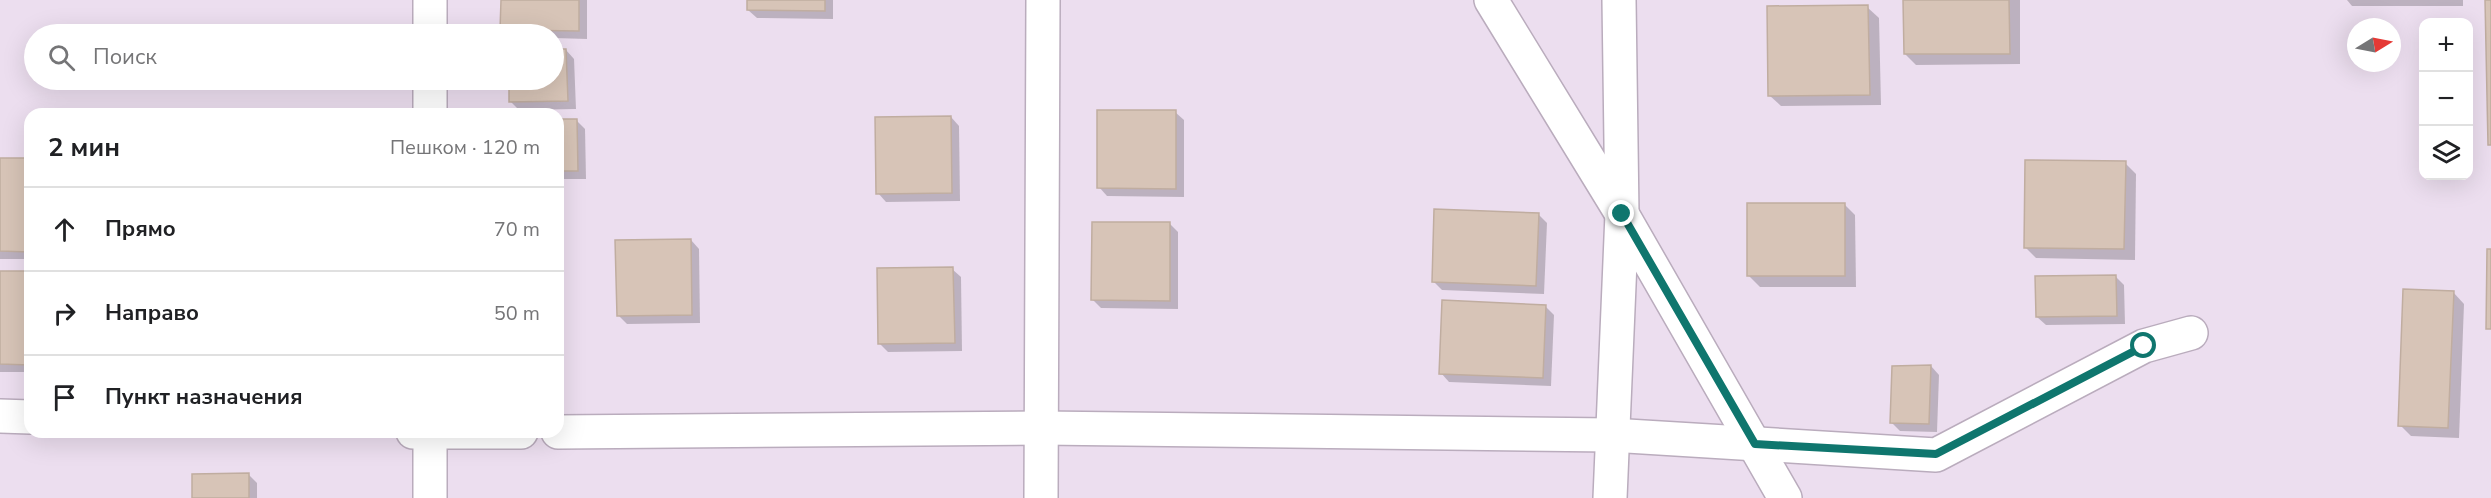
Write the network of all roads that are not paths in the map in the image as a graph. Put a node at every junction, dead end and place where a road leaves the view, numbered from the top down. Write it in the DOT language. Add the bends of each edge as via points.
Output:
graph roads {
  1 [pos="430,0"];
  2 [pos="1043,0"];
  3 [pos="1491,0"];
  4 [pos="1618,0"];
  5 [pos="430,24"];
  6 [pos="430,90"];
  7 [pos="430,108"];
  8 [pos="1622,214"];
  9 [pos="2191,333"];
  10 [pos="0,416"];
  11 [pos="24,417"];
  12 [pos="1042,428"];
  13 [pos="564,432"];
  14 [pos="1611,435"];
  15 [pos="430,438"];
  16 [pos="1755,444"];
  17 [pos="430,498"];
  18 [pos="1041,498"];
  19 [pos="1610,498"];
  20 [pos="1785,498"];
  1 -- 5 [label="street"];
  2 -- 12 [label="street"];
  3 -- 8 [label="street"];
  4 -- 8 [label="street"];
  6 -- 7 [label="street"];
  8 -- 14 [label="street"];
  8 -- 16 [label="street"];
  9 -- 16 [label="street" via="2144,346 1936,454"];
  10 -- 11 [label="street"];
  12 -- 13 [label="street"];
  12 -- 14 [label="street"];
  12 -- 18 [label="street"];
  14 -- 16 [label="street"];
  14 -- 19 [label="street"];
  15 -- 17 [label="street"];
  16 -- 20 [label="street"];
}
